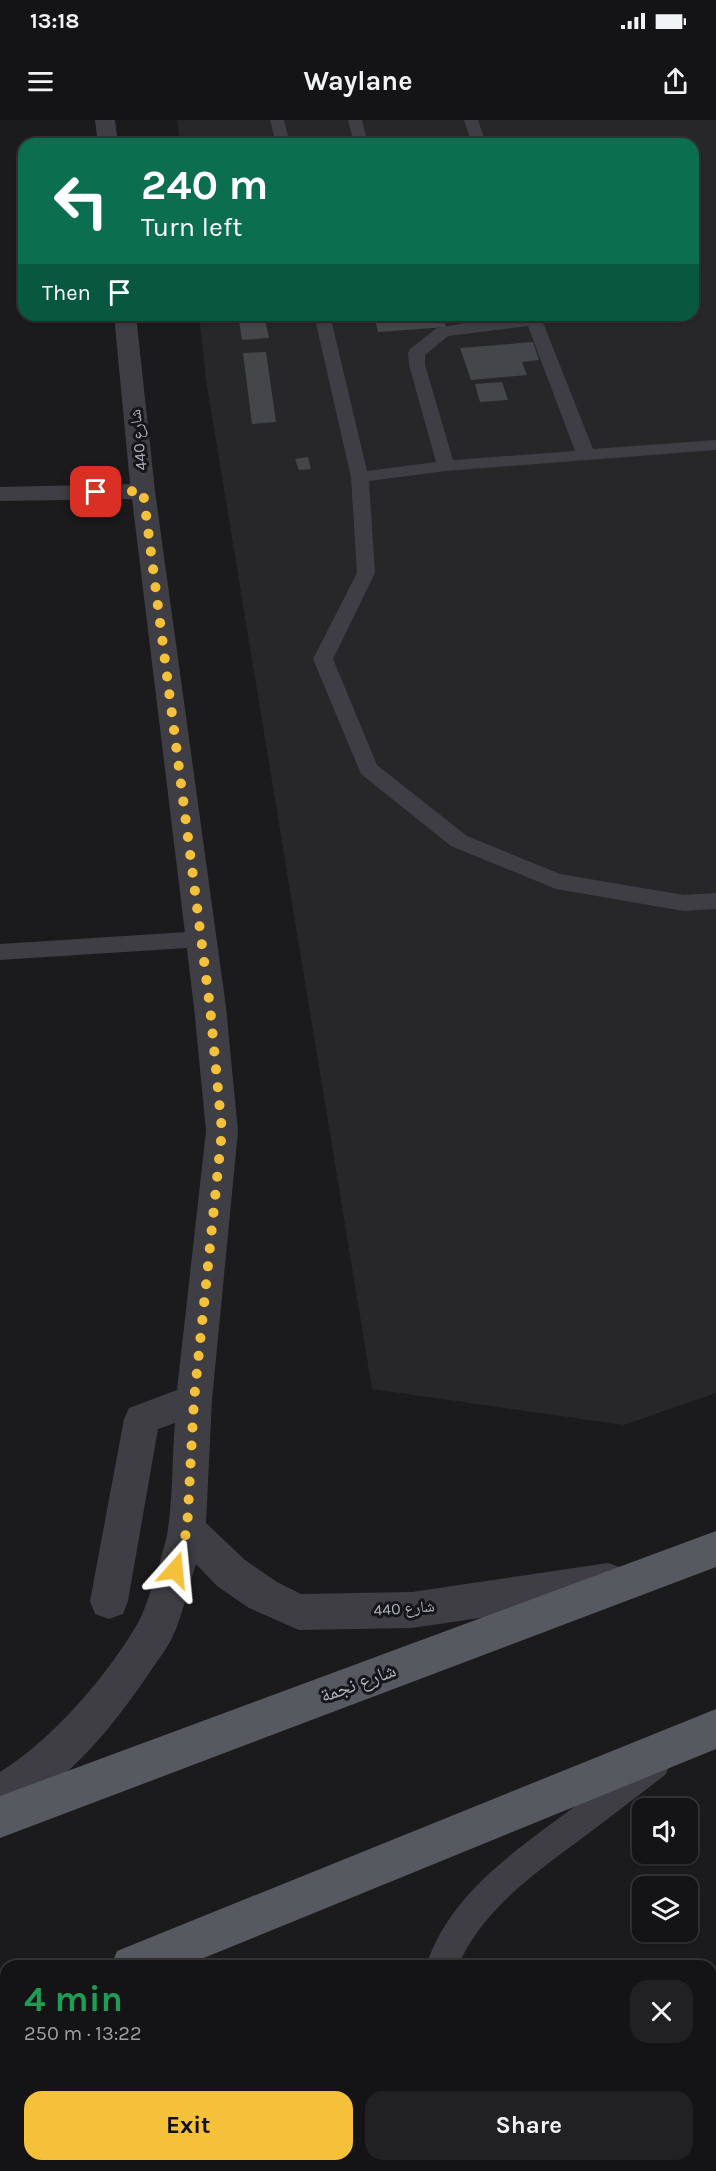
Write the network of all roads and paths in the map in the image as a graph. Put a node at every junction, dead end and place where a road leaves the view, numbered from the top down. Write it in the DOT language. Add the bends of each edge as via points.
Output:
graph roads {
  1 [pos="105,120"];
  2 [pos="277,120"];
  3 [pos="355,120"];
  4 [pos="471,120"];
  5 [pos="107,138"];
  6 [pos="282,138"];
  7 [pos="360,138"];
  8 [pos="477,138"];
  9 [pos="126,321"];
  10 [pos="323,321"];
  11 [pos="512,321"];
  12 [pos="534,321"];
  13 [pos="715,446"];
  14 [pos="586,455"];
  15 [pos="446,466"];
  16 [pos="360,477"];
  17 [pos="143,491"];
  18 [pos="0,494"];
  19 [pos="716,901"];
  20 [pos="202,939"];
  21 [pos="0,952"];
  22 [pos="194,1400"];
  23 [pos="187,1530"];
  24 [pos="716,1549"];
  25 [pos="646,1575"];
  26 [pos="109,1601"];
  27 [pos="702,1735"];
  28 [pos="0,1795"];
  29 [pos="0,1817"];
  30 [pos="147,1960"];
  31 [pos="445,1960"];
  1 -- 5 [label="street"];
  2 -- 6 [label="lane"];
  3 -- 7 [label="lane"];
  4 -- 8 [label="lane"];
  9 -- 17 [label="street, شارع 440"];
  10 -- 16 [label="lane"];
  11 -- 15 [label="lane" via="443,332 416,353"];
  12 -- 14 [label="lane"];
  13 -- 14 [label="lane"];
  14 -- 15 [label="lane"];
  15 -- 16 [label="lane"];
  16 -- 19 [label="lane" via="366,573 322,659 368,769 459,841 556,881 684,903"];
  17 -- 18 [label="street"];
  17 -- 20 [label="street, شارع 440"];
  20 -- 21 [label="lane"];
  20 -- 22 [label="street, شارع 440" via="222,1131"];
  22 -- 23 [label="street, شارع 440"];
  22 -- 26 [label="street" via="142,1419"];
  23 -- 25 [label="street, شارع 440" via="231,1573 263,1595 299,1612 411,1610"];
  23 -- 28 [label="street, شارع 440" via="157,1628 137,1660 75,1736 29,1778"];
  24 -- 25 [label="main road, شارع نجمة"];
  25 -- 29 [label="main road, شارع نجمة"];
  27 -- 30 [label="main road"];
  27 -- 31 [label="lane" via="525,1862 484,1897"];
}
